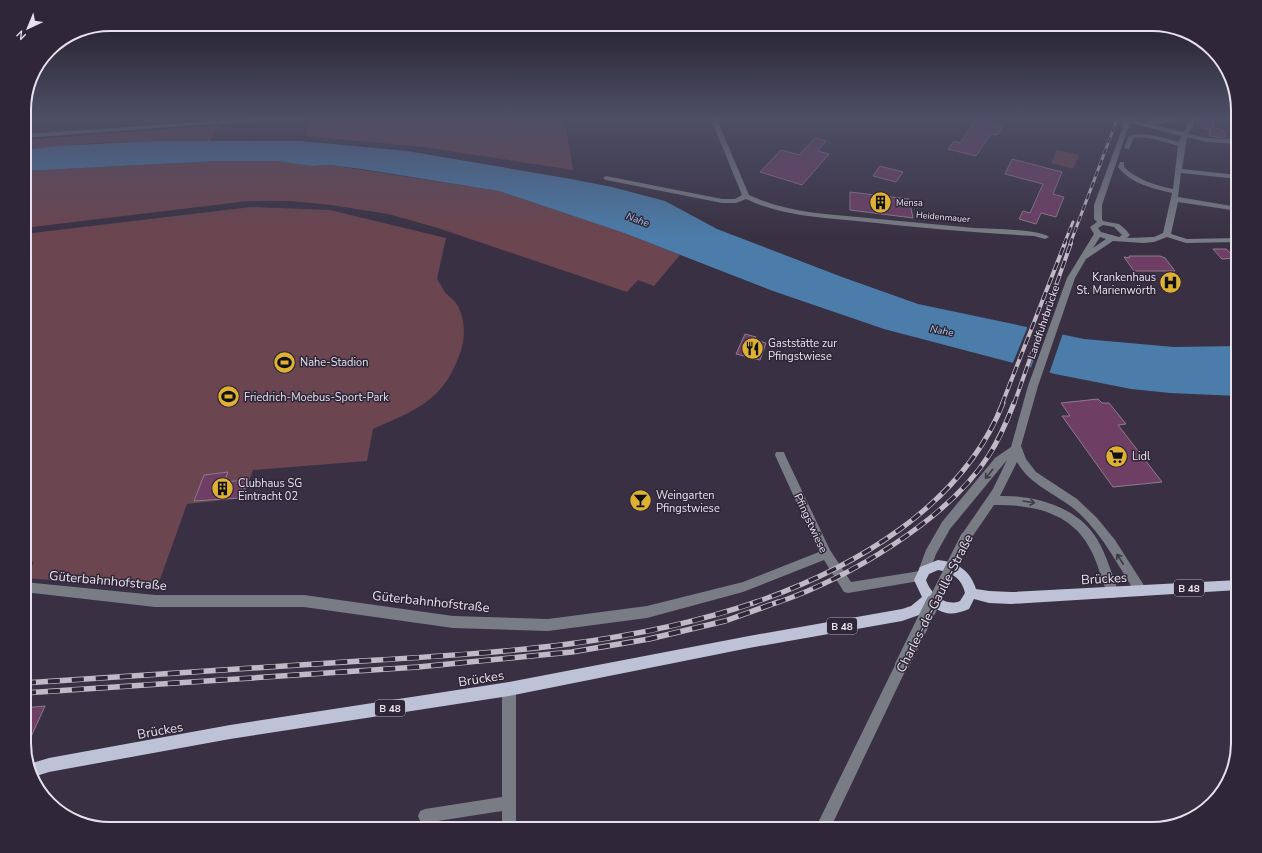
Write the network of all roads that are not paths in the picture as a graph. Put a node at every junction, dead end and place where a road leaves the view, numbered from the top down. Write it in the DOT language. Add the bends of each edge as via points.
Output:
graph roads {
  1 [pos="730,157"];
  2 [pos="1114,157"];
  3 [pos="1180,157"];
  4 [pos="1122,163"];
  5 [pos="1179,171"];
  6 [pos="1231,176"];
  7 [pos="606,178"];
  8 [pos="1175,195"];
  9 [pos="746,196"];
  10 [pos="1098,205"];
  11 [pos="1231,207"];
  12 [pos="1101,223"];
  13 [pos="1112,224"];
  14 [pos="1124,230"];
  15 [pos="1098,234"];
  16 [pos="1167,235"];
  17 [pos="1045,237"];
  18 [pos="1111,239"];
  19 [pos="1158,239"];
  20 [pos="1120,240"];
  21 [pos="1231,240"];
  22 [pos="1080,262"];
  23 [pos="1037,375"];
  24 [pos="1017,448"];
  25 [pos="780,455"];
  26 [pos="991,501"];
  27 [pos="826,554"];
  28 [pos="923,573"];
  29 [pos="1231,585"];
  30 [pos="31,588"];
  31 [pos="1141,591"];
  32 [pos="971,593"];
  33 [pos="1113,593"];
  34 [pos="929,598"];
  35 [pos="509,689"];
  36 [pos="35,769"];
  37 [pos="509,803"];
  38 [pos="425,816"];
  39 [pos="509,822"];
  40 [pos="825,822"];
  1 -- 9 [label="street"];
  2 -- 10 [label="street"];
  3 -- 5 [label="street"];
  4 -- 8 [label="street" via="1124,171 1135,178"];
  5 -- 6 [label="street"];
  5 -- 8 [label="street"];
  7 -- 9 [label="street" via="722,201 736,201"];
  8 -- 11 [label="street"];
  8 -- 16 [label="street"];
  9 -- 17 [label="street, Heidenmauer" via="785,210 826,216"];
  10 -- 12 [label="street" via="1098,219"];
  10 -- 13 [label="street" via="1105,218"];
  12 -- 13 [label="street"];
  12 -- 15 [label="street" via="1094,227"];
  13 -- 14 [label="street"];
  14 -- 19 [label="street"];
  14 -- 20 [label="street" via="1126,235"];
  15 -- 18 [label="street"];
  15 -- 22 [label="street"];
  16 -- 19 [label="street"];
  16 -- 21 [label="street" via="1186,240"];
  18 -- 20 [label="street"];
  18 -- 22 [label="street"];
  19 -- 20 [label="street"];
  22 -- 23 [label="street, Landfuhrbrücke" via="1071,278"];
  23 -- 24 [label="street, Charles-de-Gaulle-Straße"];
  24 -- 26 [label="street, Charles-de-Gaulle-Straße" via="1008,473"];
  24 -- 28 [label="street, one-way" via="998,461 942,531 928,556"];
  31 -- 24 [label="street, one-way" via="1092,519 1073,502 1031,474 1020,462"];
  25 -- 27 [label="street, Pfingstwiese"];
  26 -- 33 [label="street, one-way" via="1036,503 1069,518 1091,541"];
  26 -- 40 [label="street, Charles-de-Gaulle-Straße, bridge" via="966,537"];
  27 -- 28 [label="street, Pfingstwiese" via="848,588"];
  27 -- 30 [label="street, Güterbahnhofstraße" via="743,587 647,612 548,625 454,622 304,601 154,601"];
  28 -- 32 [label="main road" via="938,565 953,568 966,579"];
  28 -- 34 [label="main road" via="922,587"];
  29 -- 31 [label="main road, Brückes / B 48"];
  31 -- 33 [label="main road, Brückes / B 48"];
  32 -- 33 [label="main road, Brückes / B 48" via="1011,598"];
  32 -- 34 [label="main road" via="966,604 952,609"];
  34 -- 35 [label="main road, Brückes / B 48" via="922,607 902,615"];
  35 -- 36 [label="main road, Brückes / B 48" via="230,732"];
  35 -- 37 [label="street"];
  37 -- 38 [label="street"];
  37 -- 39 [label="street"];
}
